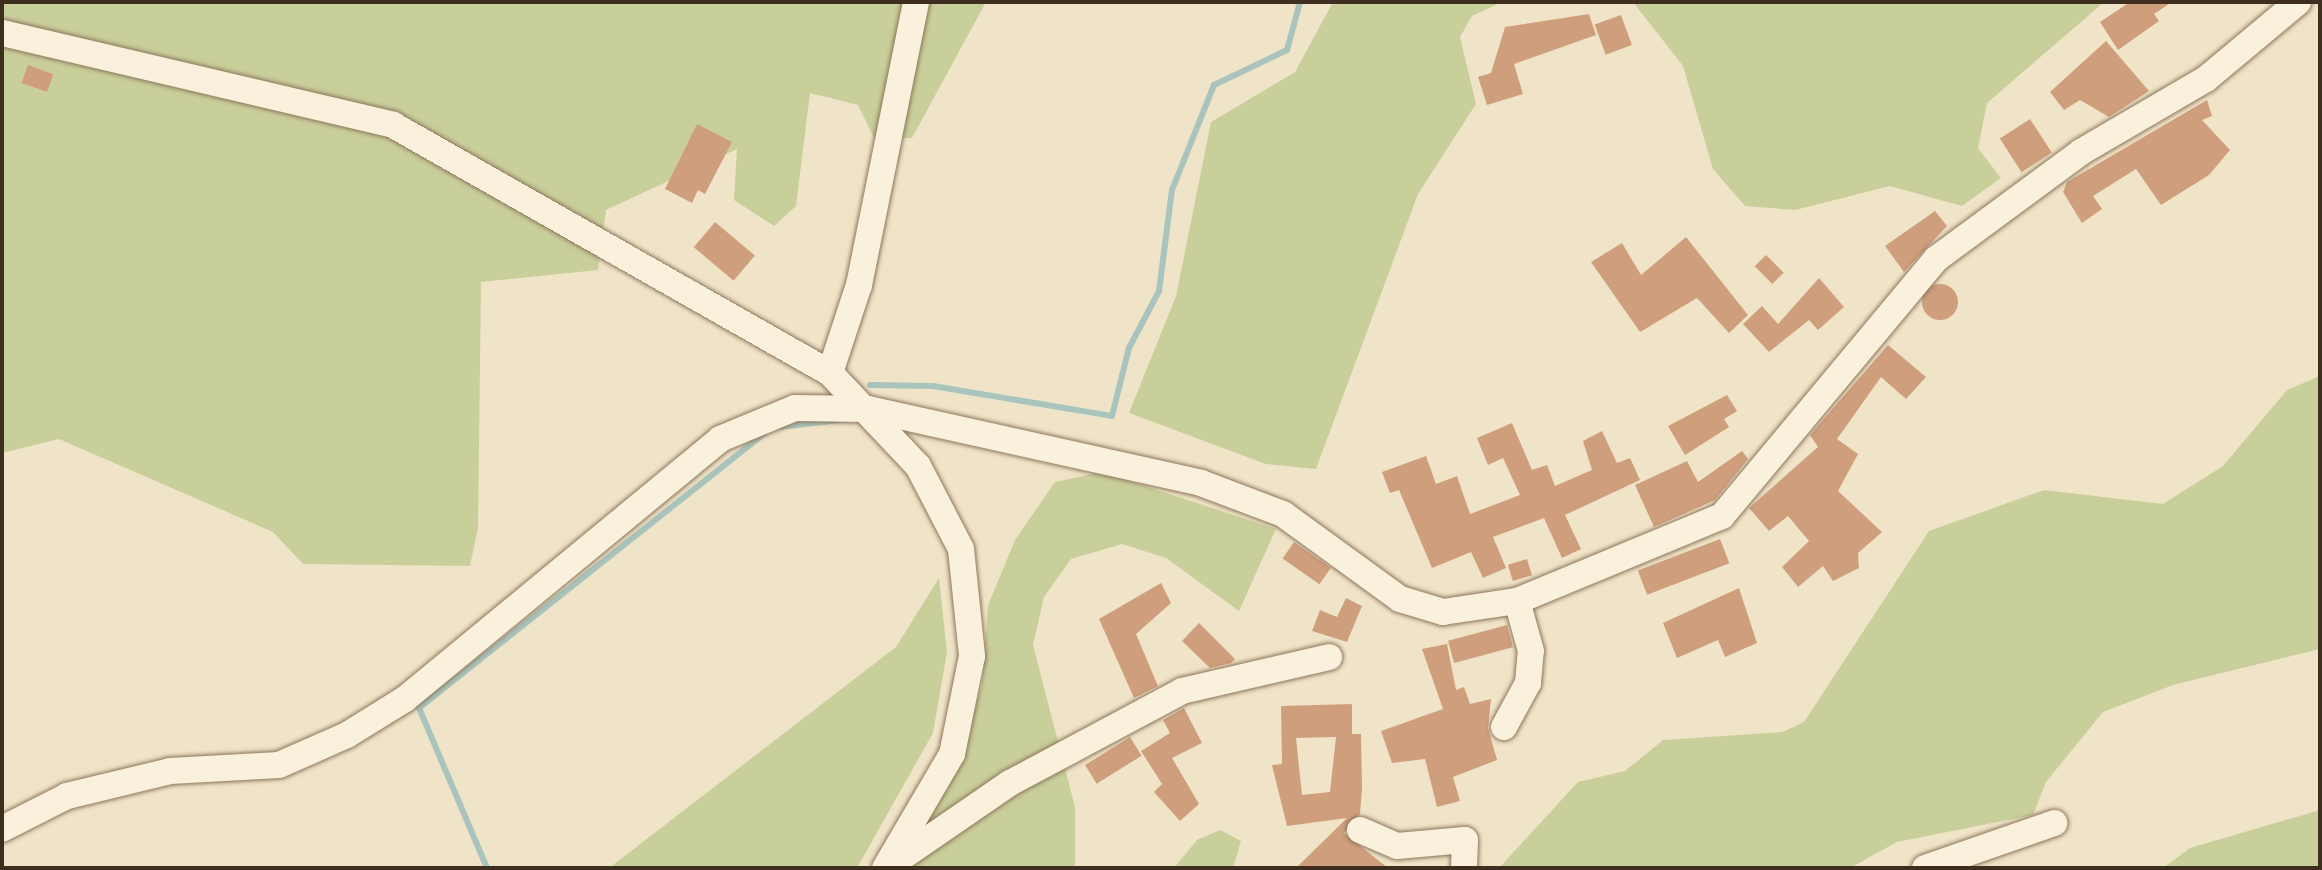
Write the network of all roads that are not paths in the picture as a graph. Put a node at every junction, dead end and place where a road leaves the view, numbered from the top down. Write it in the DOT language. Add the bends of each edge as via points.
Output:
graph roads {
  1 [pos="916,2"];
  2 [pos="2298,2"];
  3 [pos="2,33"];
  4 [pos="830,373"];
  5 [pos="868,409"];
  6 [pos="1517,601"];
  7 [pos="1329,657"];
  8 [pos="1504,727"];
  9 [pos="2054,823"];
  10 [pos="2,829"];
  11 [pos="1360,830"];
  12 [pos="885,868"];
  13 [pos="1464,868"];
  14 [pos="1925,868"];
  1 -- 4 [label="street" via="859,285"];
  2 -- 6 [label="street" via="2206,79 2081,152 1936,259 1722,516"];
  3 -- 4 [label="street" via="393,125"];
  4 -- 5 [label="street"];
  5 -- 6 [label="street" via="1201,483 1283,514 1400,599 1443,612"];
  5 -- 10 [label="street" via="795,408 720,439 405,699 321,749 279,765 170,771 67,796"];
  5 -- 12 [label="street" via="918,466 961,549 972,656 952,754"];
  6 -- 8 [label="street" via="1531,651 1528,683"];
  7 -- 12 [label="street" via="1182,691 1010,783"];
  9 -- 14 [label="street"];
  11 -- 13 [label="street" via="1397,846 1465,840"];
}
